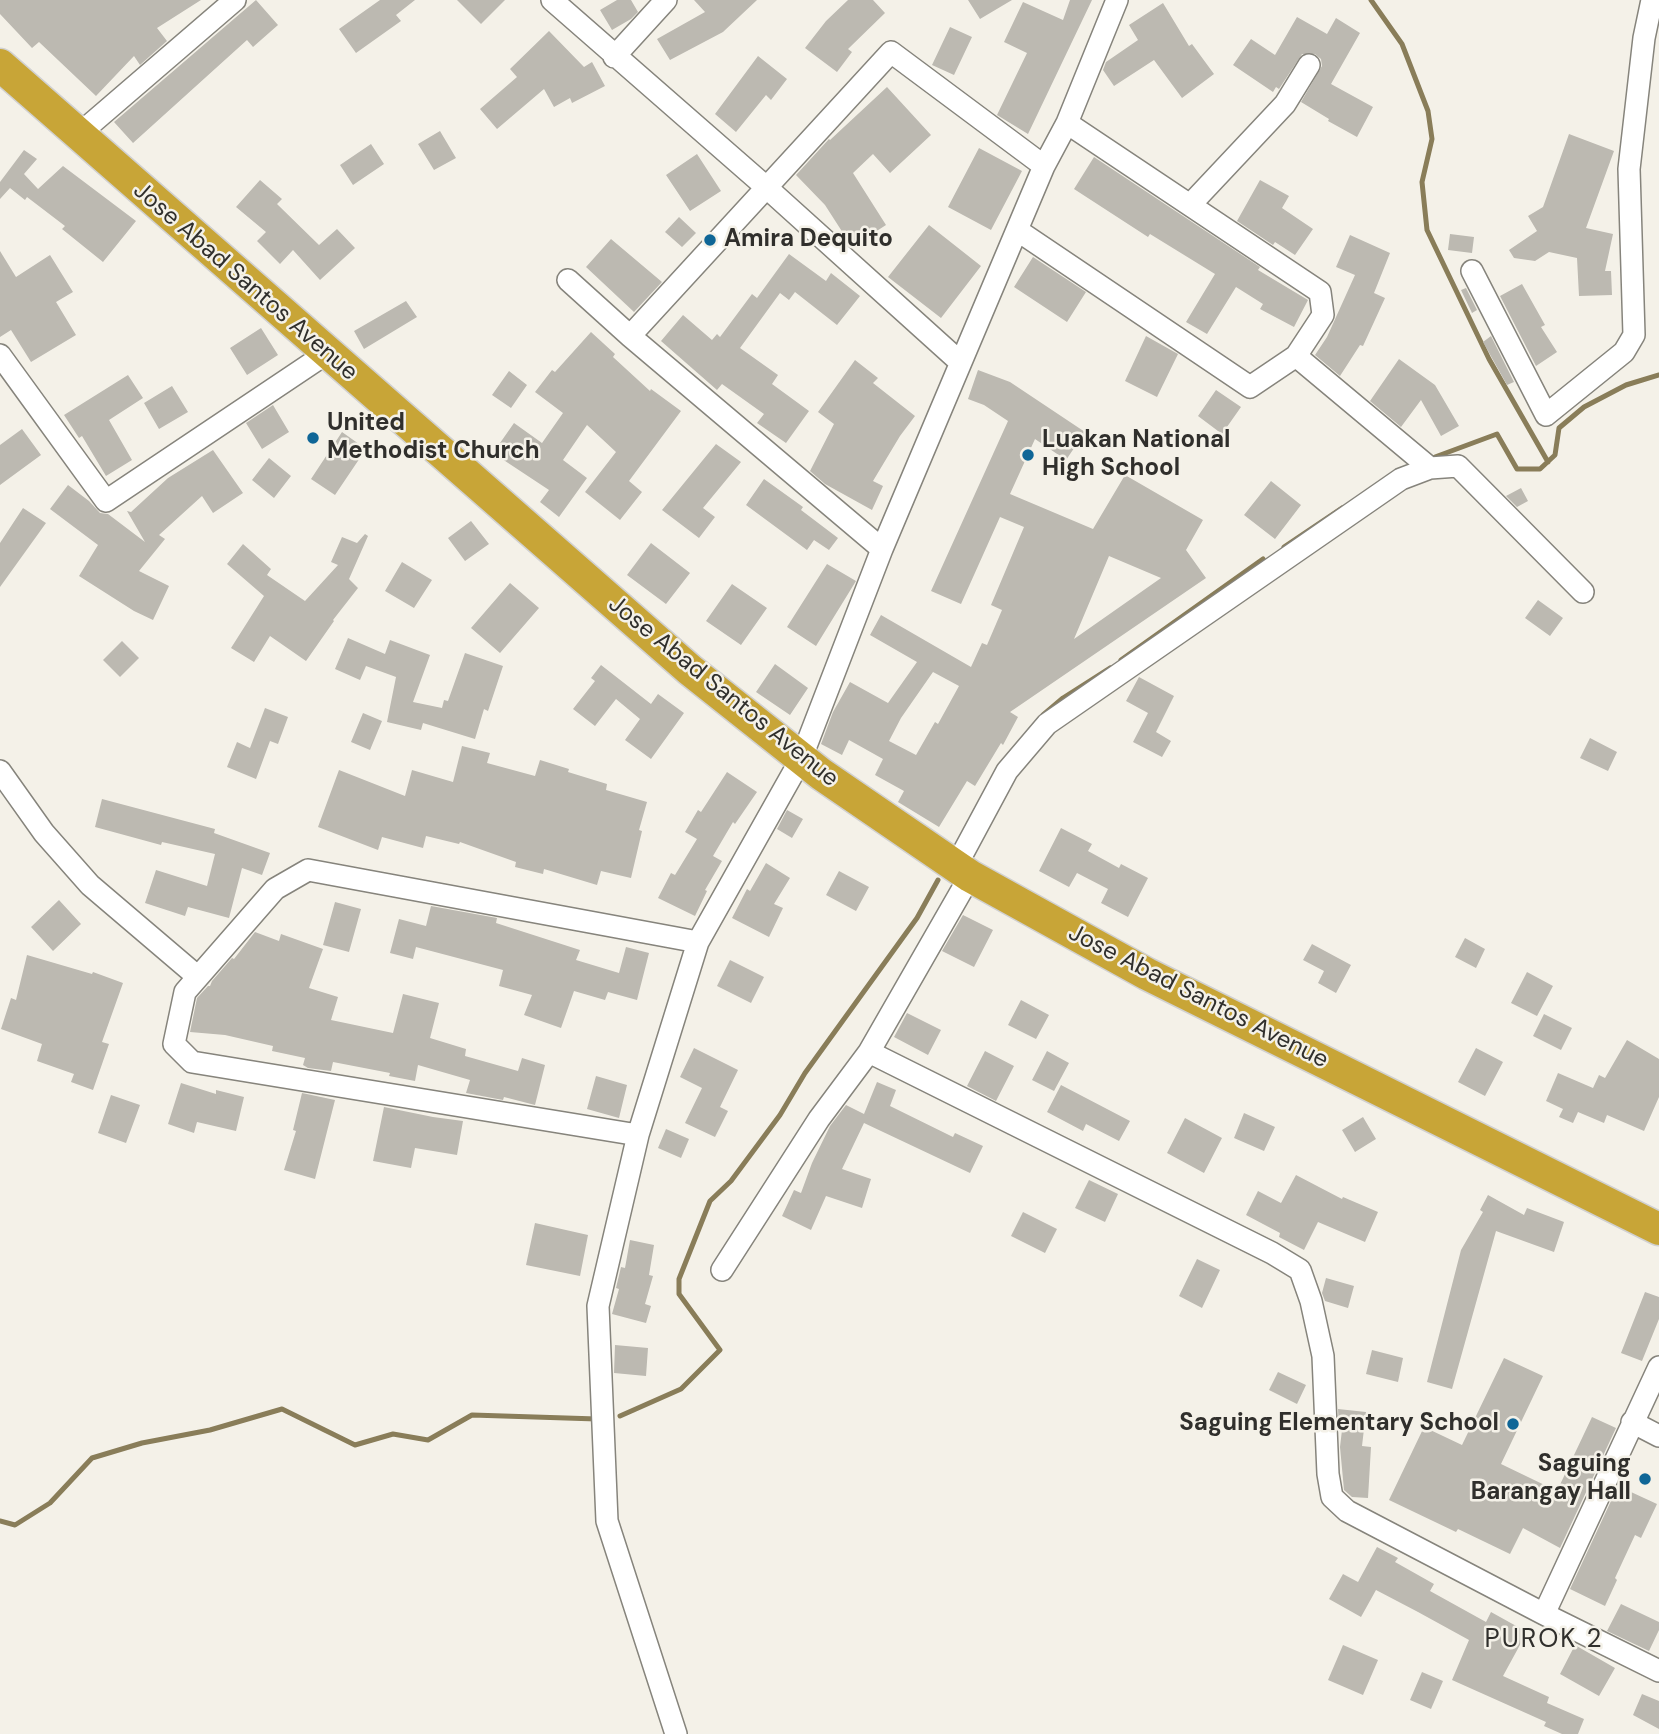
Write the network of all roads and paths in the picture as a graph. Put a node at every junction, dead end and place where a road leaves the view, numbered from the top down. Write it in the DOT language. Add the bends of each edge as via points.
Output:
graph roads {
  1 [pos="552,0"];
  2 [pos="666,0"];
  3 [pos="1117,0"];
  4 [pos="1651,0"];
  5 [pos="233,1"];
  6 [pos="614,57"];
  7 [pos="0,65"];
  8 [pos="1309,65"];
  9 [pos="1067,123"];
  10 [pos="78,135"];
  11 [pos="1044,166"];
  12 [pos="766,187"];
  13 [pos="1190,205"];
  14 [pos="1017,230"];
  15 [pos="1472,271"];
  16 [pos="568,280"];
  17 [pos="630,336"];
  18 [pos="327,354"];
  19 [pos="0,355"];
  20 [pos="1296,356"];
  21 [pos="960,362"];
  22 [pos="1430,468"];
  23 [pos="882,549"];
  24 [pos="1583,592"];
  25 [pos="801,759"];
  26 [pos="0,771"];
  27 [pos="963,871"];
  28 [pos="698,942"];
  29 [pos="198,977"];
  30 [pos="869,1052"];
  31 [pos="638,1135"];
  32 [pos="1659,1229"];
  33 [pos="722,1270"];
  34 [pos="1659,1367"];
  35 [pos="1632,1422"];
  36 [pos="1659,1436"];
  37 [pos="1544,1614"];
  38 [pos="1659,1671"];
  39 [pos="676,1734"];
  1 -- 6 [label="street"];
  2 -- 6 [label="street"];
  3 -- 9 [label="street"];
  4 -- 15 [label="street" via="1629,169 1634,335 1624,352 1546,415"];
  5 -- 10 [label="street"];
  6 -- 12 [label="street"];
  7 -- 10 [label="highway, Jose Abad Santos Avenue"];
  8 -- 13 [label="street" via="1285,104"];
  9 -- 11 [label="street"];
  9 -- 13 [label="street"];
  10 -- 18 [label="highway, Jose Abad Santos Avenue"];
  11 -- 12 [label="street" via="891,52"];
  11 -- 14 [label="street"];
  12 -- 17 [label="street"];
  12 -- 21 [label="street"];
  13 -- 20 [label="street" via="1320,292 1323,315"];
  14 -- 20 [label="street" via="1250,387"];
  14 -- 21 [label="street"];
  16 -- 17 [label="street"];
  17 -- 23 [label="street"];
  18 -- 19 [label="street" via="106,501"];
  18 -- 25 [label="highway, Jose Abad Santos Avenue" via="680,661"];
  20 -- 22 [label="street"];
  21 -- 23 [label="street"];
  22 -- 24 [label="street" via="1458,466"];
  22 -- 27 [label="street" via="1401,480 1047,724 1007,771"];
  23 -- 25 [label="street"];
  25 -- 27 [label="highway, Jose Abad Santos Avenue"];
  25 -- 28 [label="street"];
  26 -- 29 [label="street" via="44,833 90,885"];
  27 -- 30 [label="street"];
  27 -- 32 [label="highway, Jose Abad Santos Avenue" via="1147,974"];
  28 -- 29 [label="street" via="308,870 275,889"];
  28 -- 31 [label="street"];
  29 -- 31 [label="street" via="185,992 174,1044 192,1062"];
  30 -- 33 [label="street" via="819,1119"];
  30 -- 37 [label="street" via="1300,1270 1323,1356 1332,1497 1347,1511"];
  31 -- 39 [label="street" via="598,1306 607,1521"];
  34 -- 35 [label="street"];
  35 -- 36 [label="street"];
  35 -- 37 [label="street"];
  37 -- 38 [label="street"];
}
